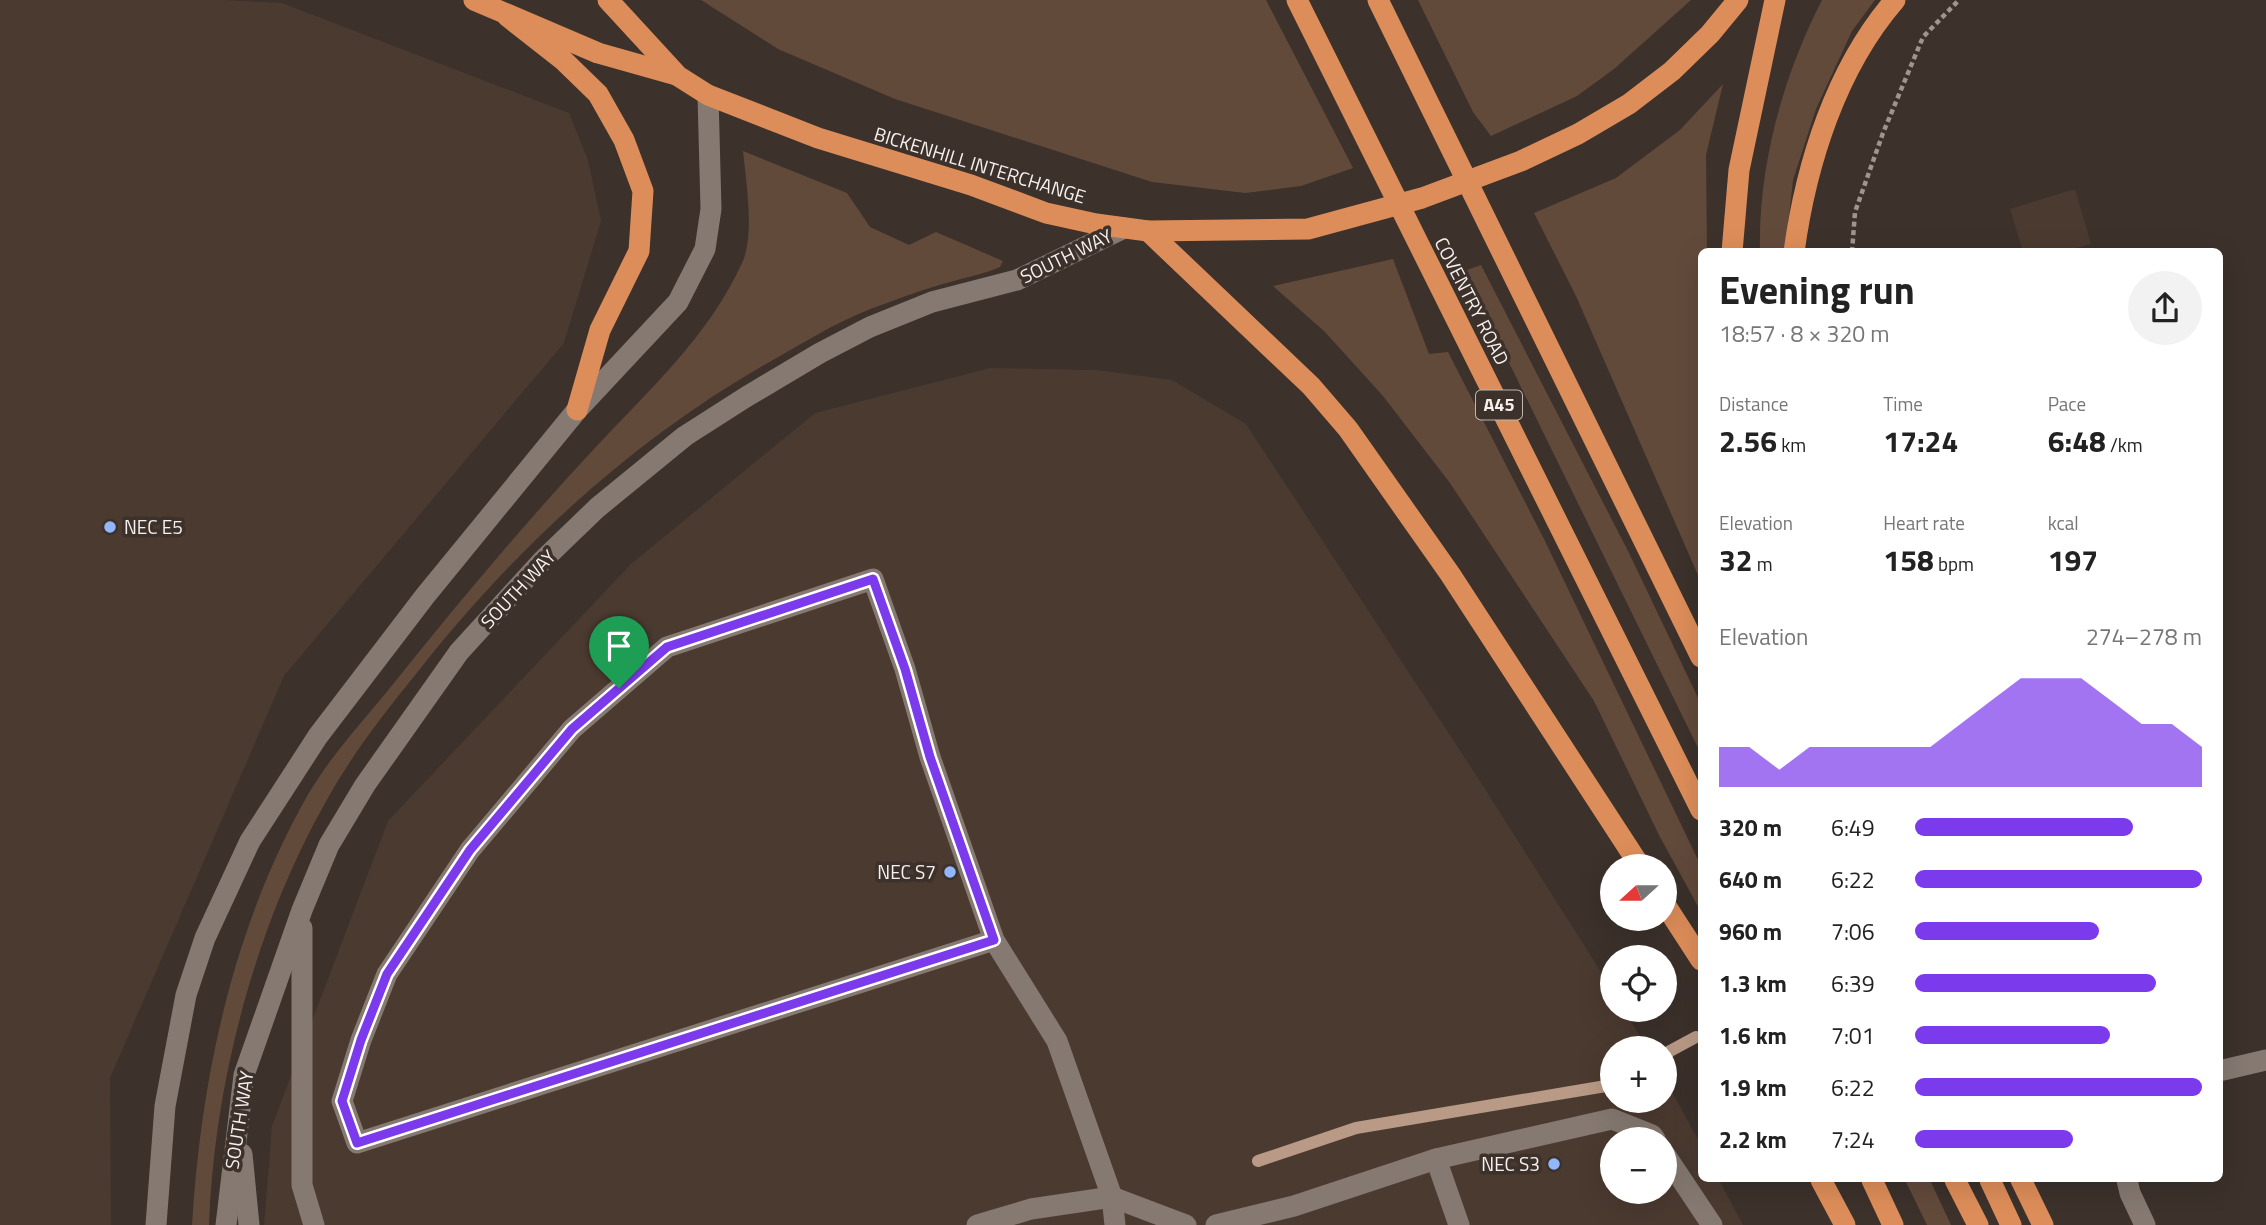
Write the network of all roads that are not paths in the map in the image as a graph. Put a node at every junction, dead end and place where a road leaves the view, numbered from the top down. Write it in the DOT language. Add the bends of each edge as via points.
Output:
graph roads {
  1 [pos="474,0"];
  2 [pos="608,0"];
  3 [pos="1297,0"];
  4 [pos="1378,0"];
  5 [pos="1738,0"];
  6 [pos="1775,0"];
  7 [pos="1895,0"];
  8 [pos="507,16"];
  9 [pos="678,76"];
  10 [pos="708,95"];
  11 [pos="1124,228"];
  12 [pos="1148,231"];
  13 [pos="1732,248"];
  14 [pos="1795,248"];
  15 [pos="577,410"];
  16 [pos="1698,651"];
  17 [pos="1698,804"];
  18 [pos="1632,854"];
  19 [pos="302,910"];
  20 [pos="1677,923"];
  21 [pos="994,940"];
  22 [pos="1698,955"];
  23 [pos="2266,1059"];
  24 [pos="2223,1069"];
  25 [pos="237,1110"];
  26 [pos="1632,1127"];
  27 [pos="1436,1159"];
  28 [pos="1677,1172"];
  29 [pos="1822,1182"];
  30 [pos="1873,1182"];
  31 [pos="1956,1182"];
  32 [pos="1991,1182"];
  33 [pos="2022,1182"];
  34 [pos="2127,1182"];
  35 [pos="1112,1197"];
  36 [pos="156,1225"];
  37 [pos="226,1225"];
  38 [pos="249,1225"];
  39 [pos="314,1225"];
  40 [pos="977,1225"];
  41 [pos="1115,1225"];
  42 [pos="1186,1225"];
  43 [pos="1216,1225"];
  44 [pos="1459,1225"];
  45 [pos="1712,1225"];
  46 [pos="1845,1225"];
  47 [pos="1893,1225"];
  48 [pos="1978,1225"];
  49 [pos="2011,1225"];
  50 [pos="2043,1225"];
  51 [pos="2145,1225"];
  1 -- 8 [label="highway"];
  2 -- 9 [label="highway, BICKENHILL INTERCHANGE"];
  3 -- 17 [label="highway, COVENTRY ROAD / A45"];
  4 -- 16 [label="highway"];
  5 -- 12 [label="highway, BICKENHILL INTERCHANGE" via="1672,71 1629,104 1521,161 1422,198 1308,229"];
  6 -- 13 [label="highway" via="1739,170"];
  7 -- 14 [label="highway" via="1855,59 1828,117 1809,176"];
  8 -- 9 [label="highway" via="598,52"];
  8 -- 15 [label="highway" via="597,94 624,140 643,191 639,251 600,330"];
  9 -- 10 [label="highway, BICKENHILL INTERCHANGE"];
  10 -- 11 [label="highway, BICKENHILL INTERCHANGE" via="818,138 971,185 1046,214"];
  10 -- 15 [label="street" via="711,209 705,249 678,302"];
  11 -- 12 [label="highway, BICKENHILL INTERCHANGE"];
  11 -- 19 [label="street, SOUTH WAY" via="1017,280 932,302 820,353 685,436 597,508 459,652 365,785 329,845"];
  12 -- 18 [label="highway" via="1311,386 1348,429 1450,574"];
  15 -- 36 [label="street" via="318,736 250,841 205,938 186,995 164,1106"];
  19 -- 25 [label="street, SOUTH WAY" via="244,1074"];
  19 -- 39 [label="street" via="302,1185"];
  20 -- 22 [label="highway"];
  21 -- 21 [label="street" via="357,1143 342,1101 387,974 470,850 572,729 667,647 873,579"];
  21 -- 35 [label="street" via="1057,1041"];
  23 -- 24 [label="street"];
  25 -- 37 [label="street, SOUTH WAY"];
  25 -- 38 [label="street"];
  26 -- 27 [label="street" via="1612,1119"];
  27 -- 43 [label="street" via="1294,1206"];
  27 -- 44 [label="street"];
  28 -- 45 [label="street"];
  29 -- 46 [label="highway"];
  30 -- 47 [label="highway"];
  31 -- 48 [label="highway"];
  32 -- 49 [label="highway"];
  33 -- 50 [label="highway"];
  34 -- 51 [label="street"];
  35 -- 40 [label="street" via="1031,1209"];
  35 -- 41 [label="street"];
  35 -- 42 [label="street"];
}
